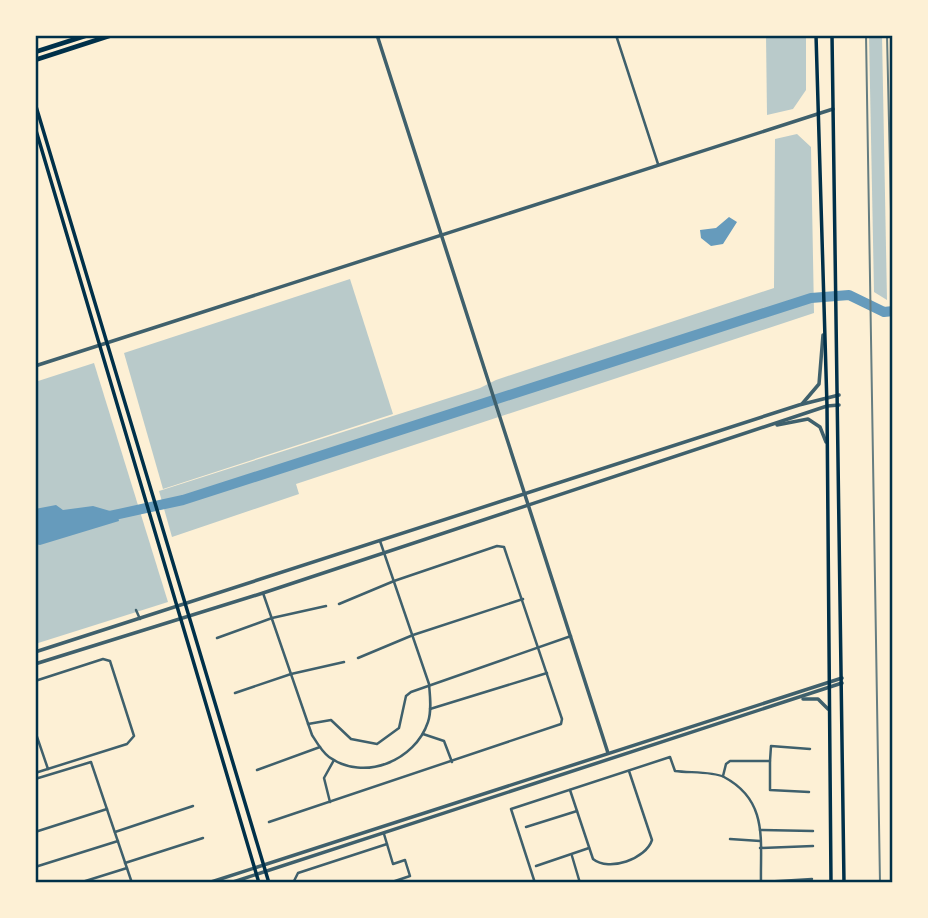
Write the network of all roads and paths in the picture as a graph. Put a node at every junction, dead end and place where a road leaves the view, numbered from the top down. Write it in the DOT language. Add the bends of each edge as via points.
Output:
graph roads {
  1 [pos="88,35"];
  2 [pos="112,35"];
  3 [pos="377,35"];
  4 [pos="616,35"];
  5 [pos="816,35"];
  6 [pos="832,35"];
  7 [pos="35,52"];
  8 [pos="35,60"];
  9 [pos="35,103"];
  10 [pos="833,109"];
  11 [pos="816,114"];
  12 [pos="35,127"];
  13 [pos="659,164"];
  14 [pos="442,233"];
  15 [pos="824,330"];
  16 [pos="107,342"];
  17 [pos="98,345"];
  18 [pos="35,366"];
  19 [pos="826,379"];
  20 [pos="839,379"];
  21 [pos="839,396"];
  22 [pos="827,397"];
  23 [pos="799,405"];
  24 [pos="839,405"];
  25 [pos="827,406"];
  26 [pos="764,427"];
  27 [pos="840,435"];
  28 [pos="827,437"];
  29 [pos="827,445"];
  30 [pos="525,493"];
  31 [pos="529,505"];
  32 [pos="380,541"];
  33 [pos="384,553"];
  34 [pos="394,581"];
  35 [pos="263,593"];
  36 [pos="523,599"];
  37 [pos="339,604"];
  38 [pos="185,605"];
  39 [pos="326,606"];
  40 [pos="179,607"];
  41 [pos="136,610"];
  42 [pos="188,615"];
  43 [pos="182,617"];
  44 [pos="272,618"];
  45 [pos="140,619"];
  46 [pos="413,635"];
  47 [pos="571,636"];
  48 [pos="217,638"];
  49 [pos="538,647"];
  50 [pos="35,652"];
  51 [pos="358,658"];
  52 [pos="344,662"];
  53 [pos="35,664"];
  54 [pos="547,673"];
  55 [pos="291,674"];
  56 [pos="842,678"];
  57 [pos="35,681"];
  58 [pos="842,683"];
  59 [pos="429,684"];
  60 [pos="828,685"];
  61 [pos="235,693"];
  62 [pos="801,698"];
  63 [pos="430,709"];
  64 [pos="828,709"];
  65 [pos="308,724"];
  66 [pos="35,731"];
  67 [pos="423,734"];
  68 [pos="320,747"];
  69 [pos="810,749"];
  70 [pos="608,753"];
  71 [pos="334,760"];
  72 [pos="770,761"];
  73 [pos="452,762"];
  74 [pos="48,769"];
  75 [pos="257,769"];
  76 [pos="629,771"];
  77 [pos="35,773"];
  78 [pos="723,776"];
  79 [pos="35,779"];
  80 [pos="570,790"];
  81 [pos="808,792"];
  82 [pos="330,802"];
  83 [pos="193,806"];
  84 [pos="107,809"];
  85 [pos="577,811"];
  86 [pos="269,822"];
  87 [pos="526,827"];
  88 [pos="760,830"];
  89 [pos="813,831"];
  90 [pos="35,832"];
  91 [pos="115,832"];
  92 [pos="384,834"];
  93 [pos="203,838"];
  94 [pos="730,839"];
  95 [pos="118,841"];
  96 [pos="760,841"];
  97 [pos="387,844"];
  98 [pos="813,846"];
  99 [pos="589,848"];
  100 [pos="760,848"];
  101 [pos="572,854"];
  102 [pos="126,865"];
  103 [pos="263,865"];
  104 [pos="536,866"];
  105 [pos="35,867"];
  106 [pos="255,868"];
  107 [pos="265,872"];
  108 [pos="35,875"];
  109 [pos="257,875"];
  110 [pos="812,879"];
  111 [pos="761,882"];
  112 [pos="37,883"];
  113 [pos="79,883"];
  114 [pos="132,883"];
  115 [pos="208,883"];
  116 [pos="230,883"];
  117 [pos="259,883"];
  118 [pos="269,883"];
  119 [pos="293,883"];
  120 [pos="388,883"];
  121 [pos="535,883"];
  122 [pos="580,883"];
  123 [pos="831,883"];
  124 [pos="844,883"];
  1 -- 7 [label="main road"];
  2 -- 8 [label="main road"];
  3 -- 14 [label="street"];
  4 -- 13 [label="street"];
  5 -- 11 [label="main road"];
  6 -- 10 [label="main road"];
  9 -- 16 [label="main road"];
  10 -- 11 [label="street"];
  10 -- 20 [label="main road"];
  11 -- 13 [label="street"];
  11 -- 15 [label="main road"];
  12 -- 17 [label="main road"];
  13 -- 14 [label="street"];
  14 -- 16 [label="street"];
  14 -- 30 [label="street"];
  15 -- 19 [label="main road"];
  15 -- 23 [label="street" via="819,384"];
  16 -- 17 [label="street"];
  16 -- 38 [label="main road"];
  17 -- 18 [label="street"];
  17 -- 40 [label="main road"];
  19 -- 20 [label="main road" via="832,383"];
  19 -- 22 [label="main road"];
  20 -- 21 [label="main road"];
  21 -- 22 [label="street"];
  21 -- 24 [label="main road"];
  22 -- 23 [label="street"];
  22 -- 25 [label="main road"];
  23 -- 30 [label="street"];
  24 -- 25 [label="street"];
  24 -- 27 [label="main road"];
  25 -- 26 [label="street"];
  25 -- 28 [label="main road"];
  26 -- 29 [label="street" via="808,419 820,427"];
  26 -- 31 [label="street"];
  27 -- 28 [label="main road" via="834,431"];
  27 -- 56 [label="main road"];
  28 -- 29 [label="main road"];
  29 -- 60 [label="main road"];
  30 -- 31 [label="street"];
  30 -- 32 [label="street"];
  31 -- 33 [label="street"];
  31 -- 47 [label="street"];
  32 -- 33 [label="street"];
  32 -- 38 [label="street"];
  33 -- 34 [label="street"];
  33 -- 35 [label="street"];
  34 -- 36 [label="street" via="504,547"];
  34 -- 37 [label="street"];
  34 -- 46 [label="street"];
  35 -- 42 [label="street"];
  35 -- 44 [label="street"];
  36 -- 46 [label="street"];
  36 -- 49 [label="street"];
  38 -- 40 [label="street"];
  38 -- 42 [label="main road"];
  39 -- 44 [label="street"];
  40 -- 43 [label="main road"];
  40 -- 45 [label="street"];
  41 -- 45 [label="street"];
  42 -- 43 [label="street"];
  42 -- 103 [label="main road"];
  43 -- 53 [label="street"];
  43 -- 106 [label="main road"];
  44 -- 48 [label="street"];
  44 -- 55 [label="street"];
  45 -- 50 [label="street"];
  46 -- 51 [label="street"];
  46 -- 59 [label="street"];
  47 -- 49 [label="street"];
  47 -- 70 [label="street"];
  49 -- 54 [label="street"];
  49 -- 59 [label="street"];
  52 -- 55 [label="street"];
  54 -- 63 [label="street"];
  54 -- 73 [label="street" via="561,724"];
  55 -- 61 [label="street"];
  55 -- 65 [label="street"];
  56 -- 58 [label="main road"];
  56 -- 60 [label="street"];
  57 -- 74 [label="street" via="103,659 110,661 134,736 127,744"];
  58 -- 60 [label="street"];
  58 -- 124 [label="main road"];
  59 -- 63 [label="street"];
  59 -- 65 [label="street" via="406,696 399,728 377,744 351,739 331,720"];
  60 -- 62 [label="street"];
  60 -- 64 [label="main road"];
  60 -- 70 [label="street"];
  62 -- 64 [label="street" via="818,699"];
  62 -- 92 [label="street"];
  63 -- 67 [label="street"];
  64 -- 123 [label="main road"];
  65 -- 68 [label="street"];
  66 -- 74 [label="street"];
  67 -- 71 [label="street" via="412,748 387,764 360,768"];
  67 -- 73 [label="street" via="444,741"];
  68 -- 71 [label="street"];
  68 -- 75 [label="street"];
  69 -- 72 [label="street" via="771,746"];
  70 -- 103 [label="street"];
  71 -- 82 [label="street" via="324,778"];
  72 -- 78 [label="street" via="730,761"];
  72 -- 81 [label="street" via="769,790"];
  73 -- 82 [label="street"];
  74 -- 77 [label="street"];
  76 -- 78 [label="street" via="670,757 675,771"];
  76 -- 80 [label="street"];
  76 -- 99 [label="street" via="652,840 650,846 633,858 608,864 593,859"];
  78 -- 88 [label="street" via="756,807"];
  79 -- 84 [label="street" via="91,762"];
  80 -- 85 [label="street"];
  80 -- 121 [label="street" via="512,809"];
  82 -- 86 [label="street"];
  83 -- 91 [label="street"];
  84 -- 90 [label="street"];
  84 -- 91 [label="street"];
  85 -- 87 [label="street"];
  85 -- 99 [label="street"];
  88 -- 89 [label="street"];
  88 -- 96 [label="street"];
  91 -- 95 [label="street"];
  92 -- 97 [label="street"];
  92 -- 107 [label="street"];
  93 -- 102 [label="street"];
  94 -- 96 [label="street"];
  95 -- 102 [label="street"];
  95 -- 105 [label="street"];
  96 -- 100 [label="street"];
  97 -- 119 [label="street" via="298,873"];
  97 -- 120 [label="street" via="393,864 405,860 410,876"];
  98 -- 100 [label="street"];
  99 -- 101 [label="street"];
  100 -- 111 [label="street"];
  101 -- 104 [label="street"];
  101 -- 122 [label="street"];
  102 -- 113 [label="street"];
  102 -- 114 [label="street"];
  103 -- 106 [label="street"];
  103 -- 107 [label="main road"];
  106 -- 109 [label="main road"];
  106 -- 115 [label="street"];
  107 -- 109 [label="street"];
  107 -- 118 [label="main road"];
  108 -- 112 [label="street"];
  109 -- 116 [label="street"];
  109 -- 117 [label="main road"];
  110 -- 111 [label="street"];
}
